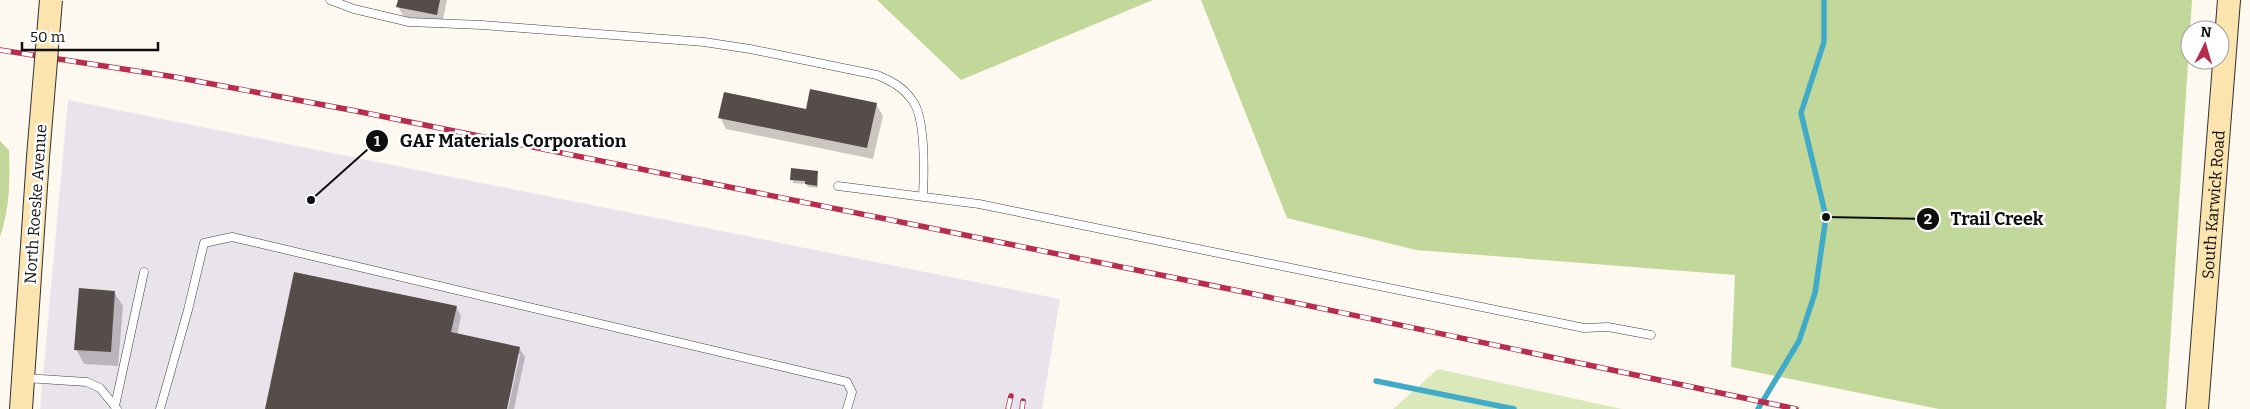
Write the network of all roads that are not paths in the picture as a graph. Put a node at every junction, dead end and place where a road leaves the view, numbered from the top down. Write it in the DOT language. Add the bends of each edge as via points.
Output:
graph roads {
  1 [pos="51,0"];
  2 [pos="330,0"];
  3 [pos="2229,0"];
  4 [pos="838,186"];
  5 [pos="923,196"];
  6 [pos="144,272"];
  7 [pos="1651,335"];
  8 [pos="23,378"];
  9 [pos="116,408"];
  10 [pos="21,409"];
  11 [pos="160,409"];
  12 [pos="847,409"];
  13 [pos="2197,409"];
  1 -- 8 [label="street, North Roeske Avenue, bridge"];
  2 -- 5 [label="lane" via="409,22 704,42 878,75 896,84 913,100 919,115"];
  3 -- 13 [label="street, South Karwick Road"];
  4 -- 5 [label="lane"];
  5 -- 7 [label="lane" via="979,204 1584,328 1608,327"];
  6 -- 9 [label="lane"];
  8 -- 9 [label="lane" via="87,382 100,388"];
  8 -- 10 [label="street, North Roeske Avenue"];
  11 -- 12 [label="lane" via="204,243 232,237 847,382 852,392"];
}
